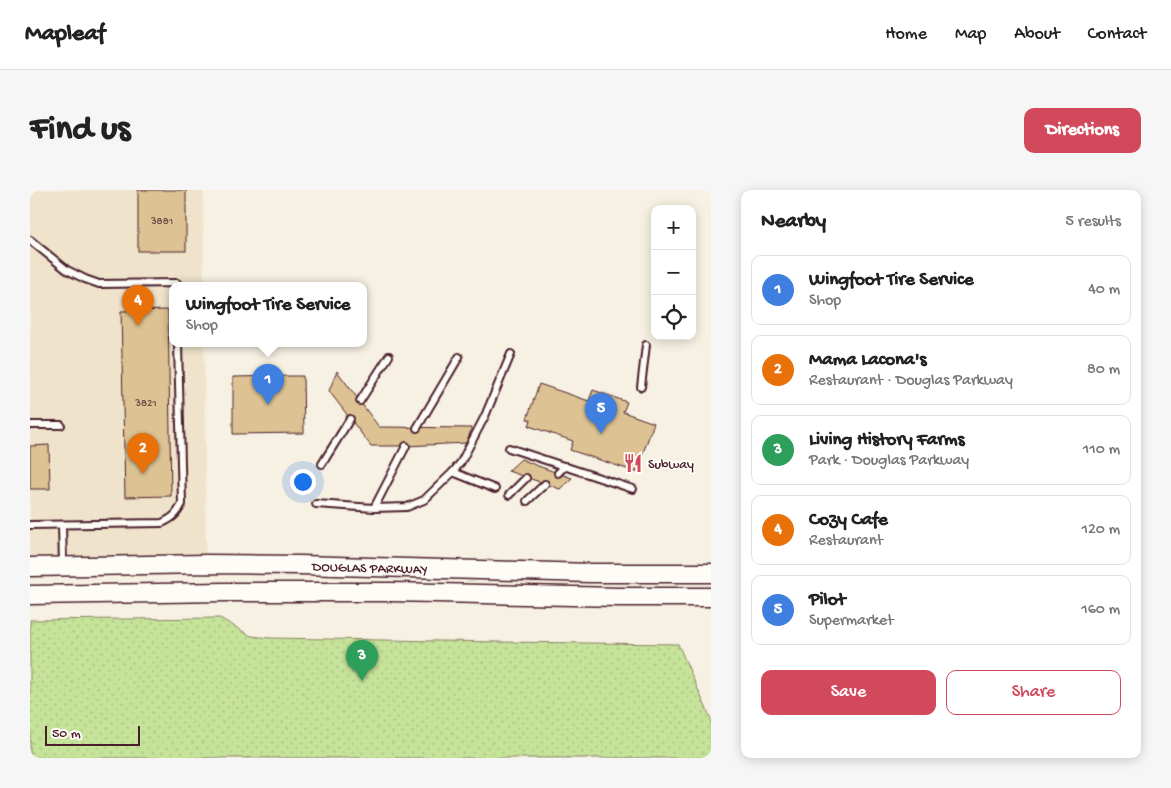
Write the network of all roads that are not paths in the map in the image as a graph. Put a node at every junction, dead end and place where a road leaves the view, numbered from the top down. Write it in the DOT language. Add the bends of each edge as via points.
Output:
graph roads {
  1 [pos="30,240"];
  2 [pos="169,283"];
  3 [pos="646,345"];
  4 [pos="178,347"];
  5 [pos="511,354"];
  6 [pos="389,356"];
  7 [pos="459,356"];
  8 [pos="640,387"];
  9 [pos="360,401"];
  10 [pos="350,418"];
  11 [pos="30,425"];
  12 [pos="61,425"];
  13 [pos="417,428"];
  14 [pos="406,446"];
  15 [pos="509,448"];
  16 [pos="545,460"];
  17 [pos="322,464"];
  18 [pos="538,466"];
  19 [pos="566,466"];
  20 [pos="453,472"];
  21 [pos="558,473"];
  22 [pos="526,478"];
  23 [pos="545,484"];
  24 [pos="495,489"];
  25 [pos="633,489"];
  26 [pos="509,495"];
  27 [pos="528,501"];
  28 [pos="316,504"];
  29 [pos="374,508"];
  30 [pos="30,525"];
  31 [pos="62,525"];
  32 [pos="63,566"];
  33 [pos="30,567"];
  34 [pos="711,572"];
  35 [pos="30,595"];
  36 [pos="711,597"];
  1 -- 2 [label="lane" via="85,280 99,284"];
  3 -- 8 [label="lane"];
  4 -- 31 [label="lane" via="182,504 175,517 162,523"];
  5 -- 20 [label="lane" via="485,416"];
  6 -- 9 [label="lane"];
  7 -- 13 [label="lane"];
  10 -- 17 [label="lane"];
  11 -- 12 [label="lane"];
  14 -- 29 [label="lane"];
  15 -- 16 [label="lane"];
  16 -- 18 [label="lane"];
  16 -- 19 [label="lane"];
  19 -- 21 [label="lane"];
  19 -- 25 [label="lane"];
  20 -- 24 [label="lane"];
  20 -- 29 [label="lane" via="424,500 407,507"];
  22 -- 26 [label="lane"];
  23 -- 27 [label="lane"];
  28 -- 29 [label="lane"];
  30 -- 31 [label="lane"];
  31 -- 32 [label="lane"];
  32 -- 33 [label="main road, DOUGLAS PARKWAY"];
  32 -- 34 [label="main road, DOUGLAS PARKWAY" via="224,564 591,573"];
  35 -- 36 [label="main road, DOUGLAS PARKWAY" via="391,592"];
}
